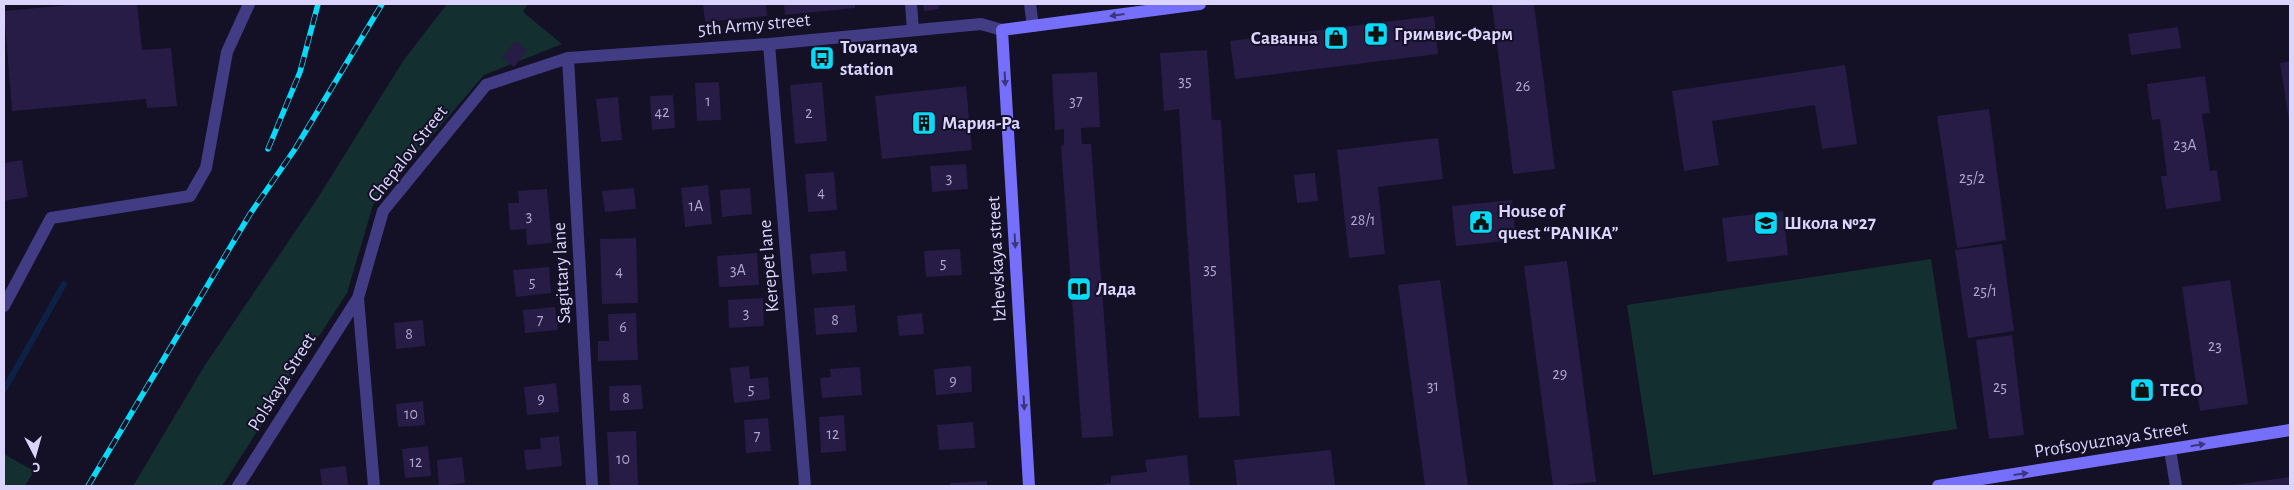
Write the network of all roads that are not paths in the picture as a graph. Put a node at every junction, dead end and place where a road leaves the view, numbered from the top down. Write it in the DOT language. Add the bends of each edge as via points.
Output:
graph roads {
  1 [pos="249,4"];
  2 [pos="911,4"];
  3 [pos="1030,4"];
  4 [pos="1200,4"];
  5 [pos="1033,26"];
  6 [pos="914,30"];
  7 [pos="1002,30"];
  8 [pos="769,44"];
  9 [pos="568,58"];
  10 [pos="358,298"];
  11 [pos="4,306"];
  12 [pos="2290,430"];
  13 [pos="2170,450"];
  14 [pos="238,486"];
  15 [pos="374,486"];
  16 [pos="592,486"];
  17 [pos="805,486"];
  18 [pos="1028,486"];
  19 [pos="1938,486"];
  20 [pos="2176,486"];
  1 -- 11 [label="street" via="227,52 206,168 190,196 51,218"];
  2 -- 6 [label="street"];
  3 -- 5 [label="street"];
  4 -- 5 [label="main road, one-way"];
  5 -- 7 [label="main road"];
  6 -- 7 [label="street, 5th Army street" via="981,24"];
  6 -- 8 [label="street, 5th Army street"];
  7 -- 18 [label="main road, Izhevskaya street, one-way"];
  8 -- 9 [label="street, 5th Army street"];
  8 -- 17 [label="street, Kerepet lane"];
  9 -- 10 [label="street, Chepalov Street" via="486,85 383,210"];
  9 -- 16 [label="street, Sagittary lane"];
  10 -- 14 [label="street, Polskaya Street"];
  10 -- 15 [label="street, Chepalov Street"];
  13 -- 12 [label="main road, Profsoyuznaya Street, one-way"];
  19 -- 13 [label="main road, Profsoyuznaya Street, one-way"];
  13 -- 20 [label="street"];
}
